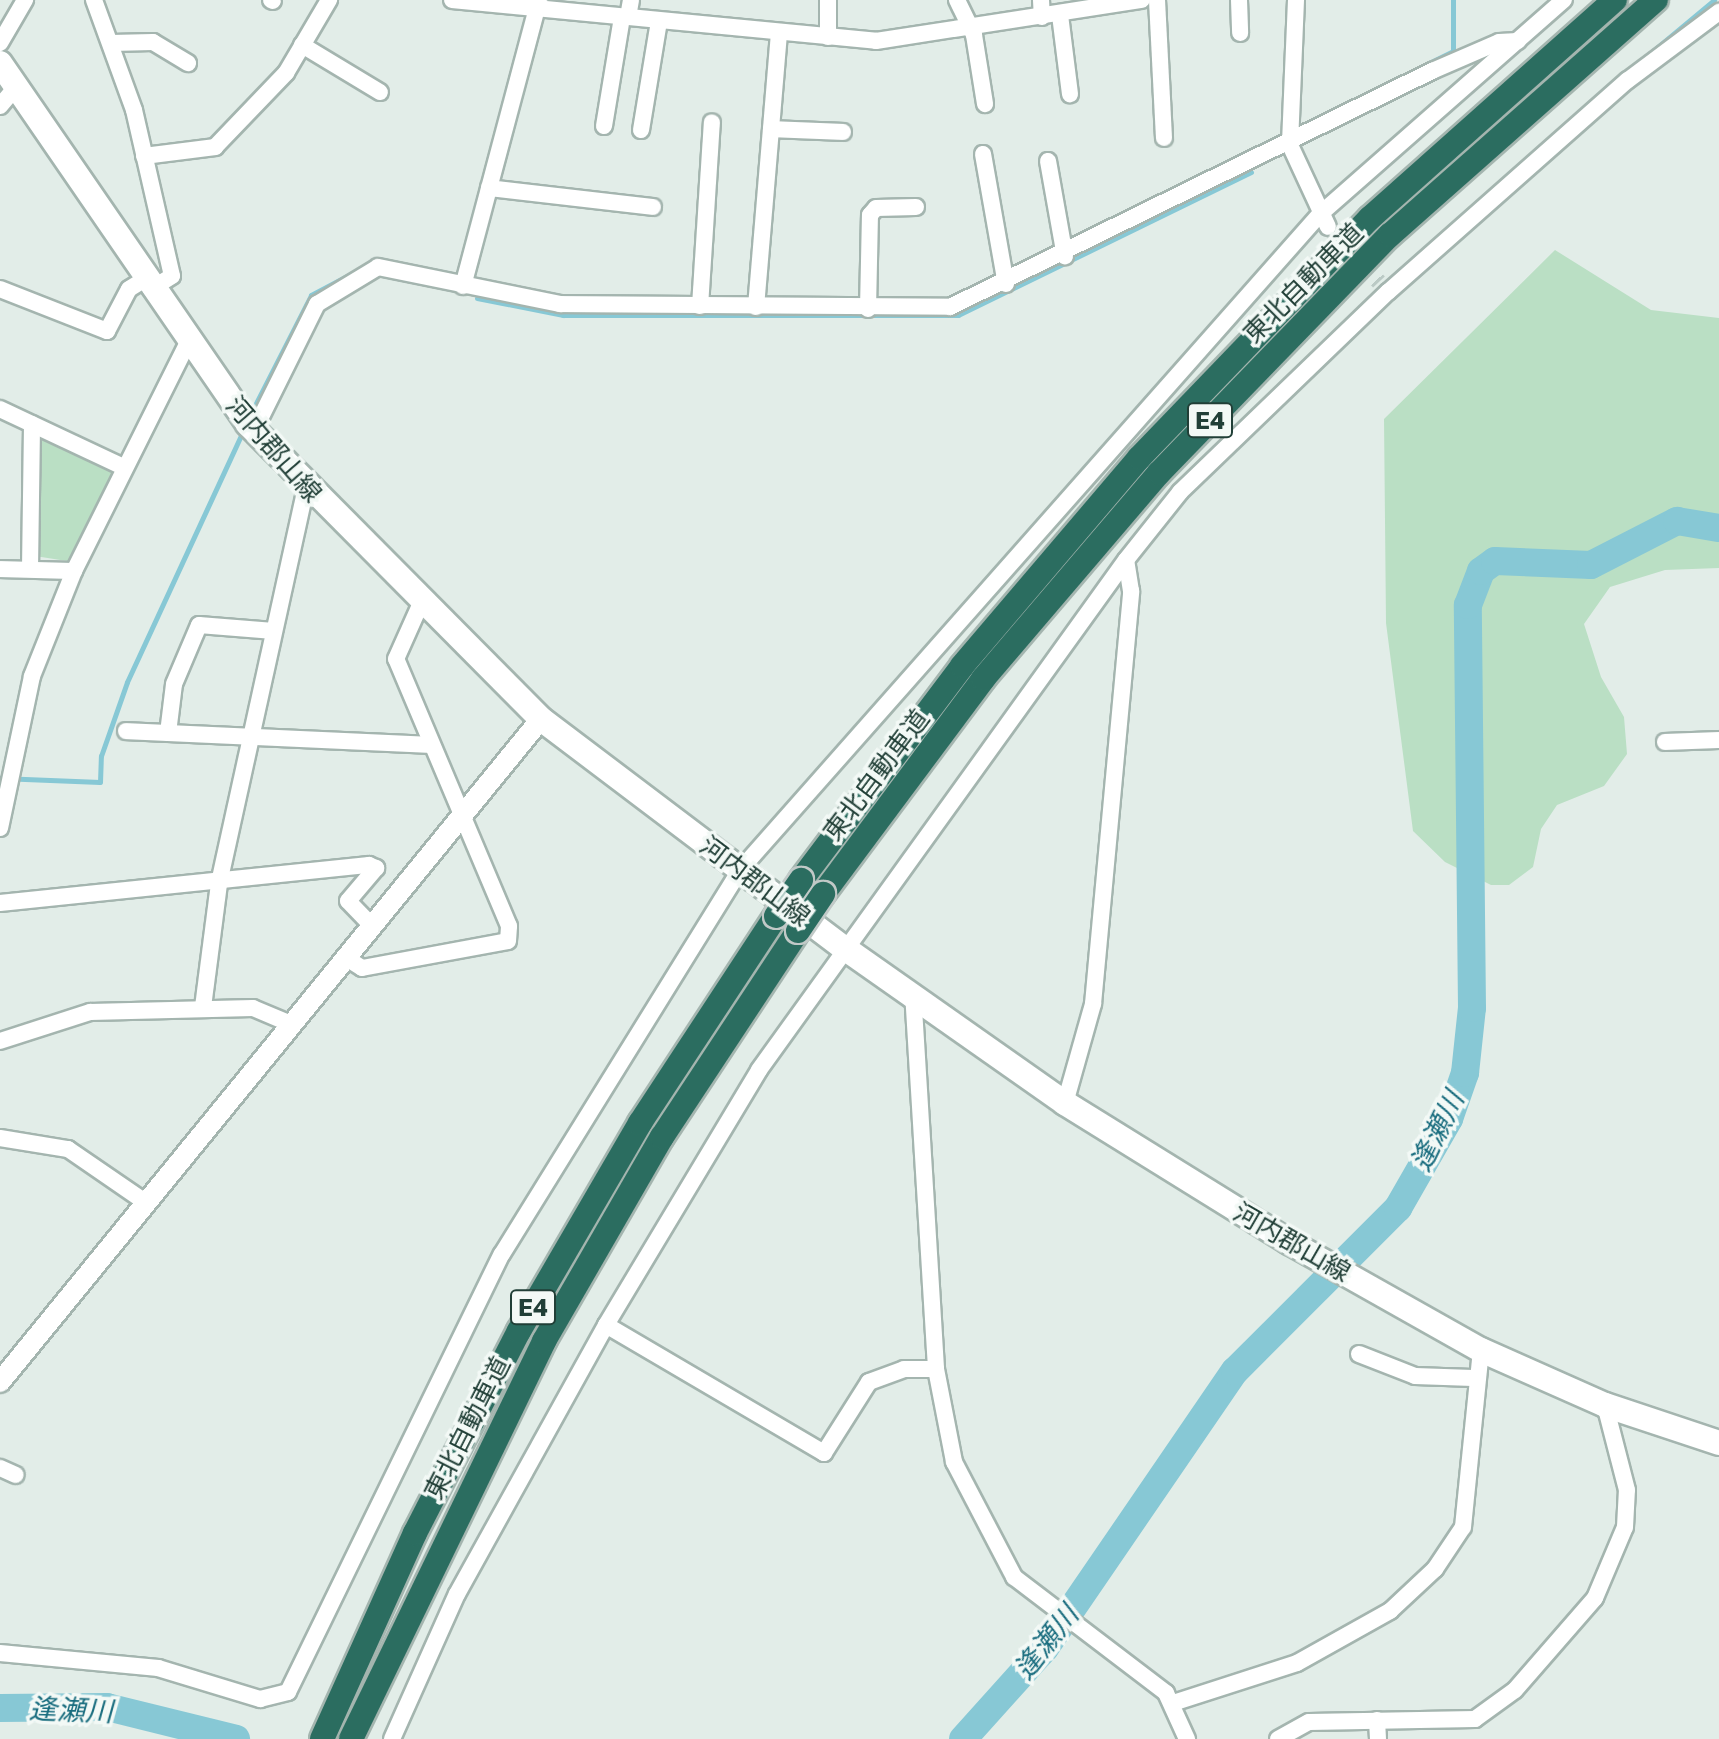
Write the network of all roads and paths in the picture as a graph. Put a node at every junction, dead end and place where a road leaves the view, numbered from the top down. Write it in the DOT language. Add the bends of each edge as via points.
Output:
graph roads {
  1 [pos="25,0"];
  2 [pos="94,0"];
  3 [pos="329,0"];
  4 [pos="452,0"];
  5 [pos="631,0"];
  6 [pos="828,0"];
  7 [pos="957,0"];
  8 [pos="1142,0"];
  9 [pos="1157,0"];
  10 [pos="1239,0"];
  11 [pos="1296,0"];
  12 [pos="1564,0"];
  13 [pos="1615,0"];
  14 [pos="1656,0"];
  15 [pos="1115,3"];
  16 [pos="538,6"];
  17 [pos="1041,8"];
  18 [pos="1719,12"];
  19 [pos="1060,15"];
  20 [pos="625,17"];
  21 [pos="659,21"];
  22 [pos="970,27"];
  23 [pos="779,33"];
  24 [pos="1240,33"];
  25 [pos="828,37"];
  26 [pos="1518,41"];
  27 [pos="0,43"];
  28 [pos="111,43"];
  29 [pos="302,45"];
  30 [pos="0,63"];
  31 [pos="188,63"];
  32 [pos="16,87"];
  33 [pos="380,92"];
  34 [pos="1070,94"];
  35 [pos="985,104"];
  36 [pos="0,106"];
  37 [pos="712,122"];
  38 [pos="604,126"];
  39 [pos="771,129"];
  40 [pos="641,130"];
  41 [pos="843,132"];
  42 [pos="1164,138"];
  43 [pos="1290,145"];
  44 [pos="983,154"];
  45 [pos="144,156"];
  46 [pos="1048,161"];
  47 [pos="489,188"];
  48 [pos="653,207"];
  49 [pos="916,207"];
  50 [pos="1323,221"];
  51 [pos="1065,256"];
  52 [pos="148,284"];
  53 [pos="1006,284"];
  54 [pos="463,286"];
  55 [pos="0,289"];
  56 [pos="700,306"];
  57 [pos="756,307"];
  58 [pos="868,309"];
  59 [pos="187,344"];
  60 [pos="0,409"];
  61 [pos="248,423"];
  62 [pos="32,424"];
  63 [pos="123,467"];
  64 [pos="306,488"];
  65 [pos="1126,560"];
  66 [pos="0,569"];
  67 [pos="30,569"];
  68 [pos="74,571"];
  69 [pos="421,603"];
  70 [pos="274,631"];
  71 [pos="541,719"];
  72 [pos="126,731"];
  73 [pos="168,733"];
  74 [pos="250,740"];
  75 [pos="1719,740"];
  76 [pos="1665,742"];
  77 [pos="430,745"];
  78 [pos="6,777"];
  79 [pos="461,815"];
  80 [pos="0,828"];
  81 [pos="740,870"];
  82 [pos="219,883"];
  83 [pos="0,903"];
  84 [pos="370,924"];
  85 [pos="843,947"];
  86 [pos="345,957"];
  87 [pos="913,990"];
  88 [pos="203,1007"];
  89 [pos="289,1023"];
  90 [pos="0,1041"];
  91 [pos="1065,1103"];
  92 [pos="0,1138"];
  93 [pos="145,1202"];
  94 [pos="606,1325"];
  95 [pos="1481,1350"];
  96 [pos="1359,1354"];
  97 [pos="936,1369"];
  98 [pos="1473,1378"];
  99 [pos="0,1382"];
  100 [pos="1605,1405"];
  101 [pos="1719,1443"];
  102 [pos="0,1653"];
  103 [pos="1173,1703"];
  104 [pos="1377,1720"];
  105 [pos="326,1730"];
  106 [pos="1444,1731"];
  107 [pos="353,1733"];
  108 [pos="392,1739"];
  109 [pos="1187,1739"];
  110 [pos="1278,1739"];
  111 [pos="1378,1739"];
  1 -- 27 [label="street"];
  2 -- 28 [label="street"];
  3 -- 29 [label="street"];
  4 -- 16 [label="street"];
  5 -- 20 [label="street"];
  6 -- 25 [label="street"];
  7 -- 22 [label="street"];
  8 -- 15 [label="street"];
  9 -- 42 [label="street"];
  10 -- 24 [label="street"];
  11 -- 43 [label="street"];
  12 -- 26 [label="street"];
  13 -- 105 [label="highway, 東北自動車道 / E4, bridge" via="1370,218 1139,458 962,666 801,880 640,1123 519,1331"];
  14 -- 107 [label="highway, 東北自動車道 / E4, bridge" via="1390,235 1159,473 983,679 823,894 662,1137 544,1341"];
  15 -- 19 [label="street"];
  16 -- 20 [label="street"];
  16 -- 47 [label="street"];
  17 -- 19 [label="street"];
  17 -- 22 [label="street"];
  18 -- 65 [label="street" via="1628,80 1383,287 1180,492"];
  19 -- 34 [label="street"];
  20 -- 21 [label="street"];
  20 -- 38 [label="street"];
  21 -- 23 [label="street"];
  21 -- 40 [label="street"];
  22 -- 25 [label="street" via="915,39"];
  22 -- 35 [label="street"];
  23 -- 25 [label="street"];
  23 -- 39 [label="street"];
  26 -- 43 [label="street" via="1499,42 1432,71"];
  26 -- 50 [label="street"];
  28 -- 31 [label="street" via="153,42"];
  28 -- 45 [label="street"];
  29 -- 33 [label="street"];
  29 -- 45 [label="street" via="286,73 215,147"];
  30 -- 32 [label="main road, 河内郡山線"];
  32 -- 36 [label="street"];
  32 -- 52 [label="main road, 河内郡山線"];
  37 -- 56 [label="street"];
  39 -- 41 [label="street"];
  39 -- 57 [label="street"];
  43 -- 50 [label="street"];
  43 -- 51 [label="street"];
  44 -- 53 [label="street"];
  45 -- 52 [label="street" via="172,276"];
  46 -- 51 [label="street"];
  47 -- 48 [label="street"];
  47 -- 54 [label="street"];
  49 -- 58 [label="street" via="876,208 870,215"];
  50 -- 81 [label="street"];
  51 -- 53 [label="street"];
  52 -- 55 [label="street" via="129,289 107,331"];
  52 -- 59 [label="main road, 河内郡山線"];
  53 -- 58 [label="street" via="950,307"];
  54 -- 56 [label="street" via="560,304"];
  54 -- 61 [label="street" via="384,266 331,291 317,304"];
  56 -- 57 [label="street"];
  57 -- 58 [label="street"];
  59 -- 61 [label="main road, 河内郡山線"];
  59 -- 63 [label="street"];
  60 -- 62 [label="street"];
  61 -- 64 [label="main road, 河内郡山線"];
  62 -- 63 [label="street"];
  62 -- 67 [label="street"];
  63 -- 68 [label="street"];
  64 -- 69 [label="main road, 河内郡山線"];
  64 -- 70 [label="street"];
  65 -- 85 [label="street"];
  65 -- 91 [label="street" via="1131,591 1093,1004"];
  66 -- 67 [label="street"];
  67 -- 68 [label="street"];
  68 -- 78 [label="street" via="32,676"];
  69 -- 71 [label="main road, 河内郡山線"];
  69 -- 77 [label="street" via="396,659"];
  70 -- 73 [label="street" via="199,625 174,684"];
  70 -- 74 [label="street"];
  71 -- 79 [label="street"];
  71 -- 81 [label="main road, 河内郡山線"];
  72 -- 73 [label="street"];
  73 -- 74 [label="street"];
  74 -- 77 [label="street"];
  74 -- 82 [label="street"];
  75 -- 76 [label="street"];
  77 -- 79 [label="street"];
  78 -- 80 [label="street"];
  79 -- 84 [label="street"];
  79 -- 86 [label="street" via="508,941 362,968"];
  81 -- 85 [label="main road, 河内郡山線"];
  81 -- 102 [label="street" via="502,1254 288,1692 260,1699 158,1668"];
  82 -- 83 [label="street"];
  82 -- 84 [label="street" via="369,865 376,868 348,901"];
  82 -- 88 [label="street"];
  84 -- 86 [label="street"];
  85 -- 87 [label="main road, 河内郡山線"];
  85 -- 94 [label="street"];
  86 -- 89 [label="street"];
  87 -- 91 [label="main road, 河内郡山線"];
  87 -- 97 [label="street"];
  88 -- 89 [label="street" via="273,1010"];
  88 -- 90 [label="street" via="60,1017"];
  89 -- 93 [label="street"];
  91 -- 95 [label="main road, 河内郡山線" via="1289,1242"];
  92 -- 93 [label="street" via="68,1149"];
  93 -- 99 [label="street"];
  94 -- 97 [label="street" via="824,1453 869,1382 904,1369"];
  94 -- 108 [label="street" via="457,1594"];
  95 -- 98 [label="street"];
  95 -- 100 [label="main road, 河内郡山線"];
  96 -- 98 [label="street" via="1415,1376"];
  97 -- 103 [label="street" via="959,1473 1008,1569"];
  98 -- 103 [label="street" via="1475,1440 1463,1527 1435,1569 1390,1611 1297,1663"];
  100 -- 101 [label="main road, 河内郡山線"];
  100 -- 106 [label="street" via="1628,1499 1620,1542 1595,1598 1503,1702"];
  103 -- 109 [label="street"];
  104 -- 106 [label="street"];
  104 -- 110 [label="street" via="1309,1722"];
  104 -- 111 [label="street"];
}
